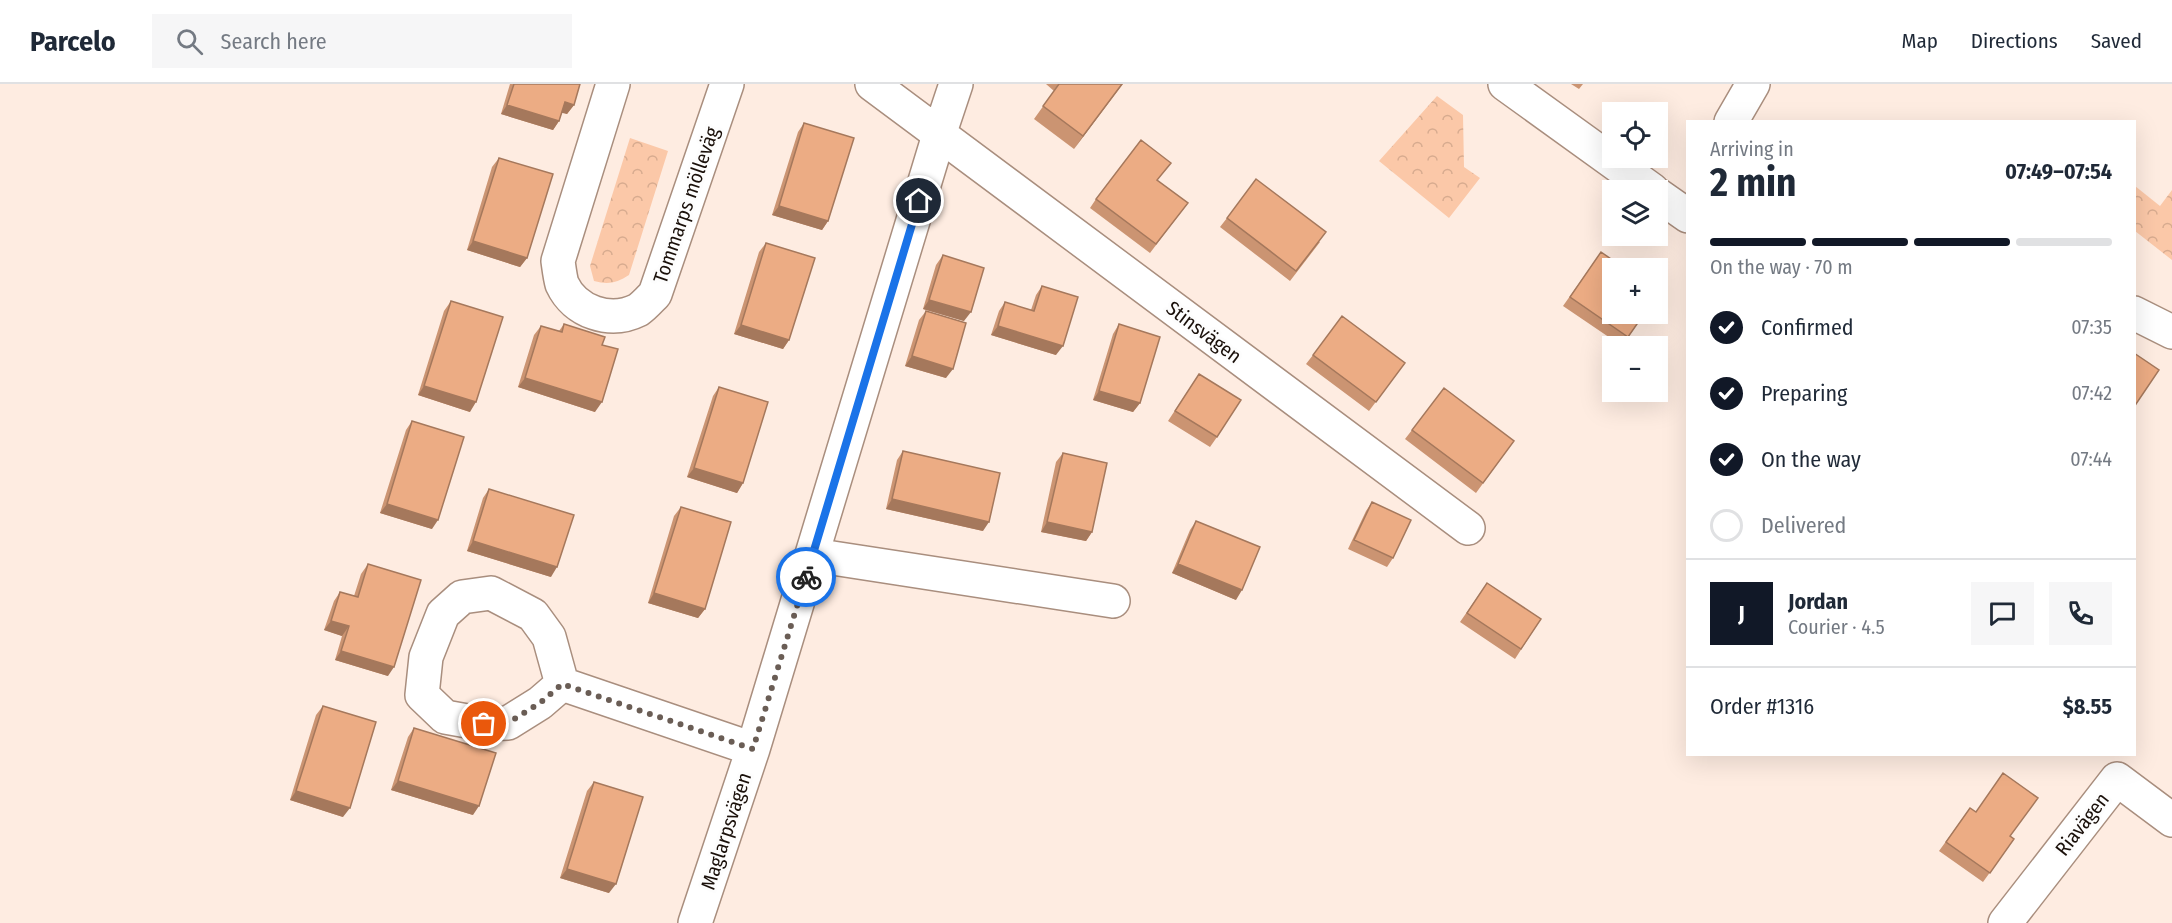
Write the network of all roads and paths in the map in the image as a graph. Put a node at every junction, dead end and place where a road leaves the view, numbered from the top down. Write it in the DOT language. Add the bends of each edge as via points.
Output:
graph roads {
  1 [pos="613,84"];
  2 [pos="728,84"];
  3 [pos="872,84"];
  4 [pos="956,84"];
  5 [pos="1505,84"];
  6 [pos="1753,84"];
  7 [pos="1732,120"];
  8 [pos="939,135"];
  9 [pos="1638,180"];
  10 [pos="2136,314"];
  11 [pos="2172,332"];
  12 [pos="1468,528"];
  13 [pos="813,555"];
  14 [pos="1113,601"];
  15 [pos="562,684"];
  16 [pos="753,749"];
  17 [pos="2172,820"];
  18 [pos="695,923"];
  19 [pos="2005,923"];
  1 -- 2 [label="street, Tommarps mölleväg" via="558,261 562,284 576,304 594,314 615,316 638,309 655,294"];
  3 -- 8 [label="street"];
  4 -- 8 [label="street, Maglarpsvägen"];
  5 -- 9 [label="street"];
  6 -- 7 [label="street"];
  8 -- 12 [label="street, Stinsvägen"];
  8 -- 13 [label="street, Maglarpsvägen"];
  10 -- 11 [label="street"];
  13 -- 14 [label="street"];
  13 -- 16 [label="street, Maglarpsvägen"];
  15 -- 15 [label="street" via="549,637 534,615 491,593 462,597 443,614 426,657 422,695 445,717 484,724 508,723"];
  15 -- 16 [label="street"];
  16 -- 18 [label="street, Maglarpsvägen"];
  17 -- 19 [label="street, Riavägen" via="2117,779"];
}
